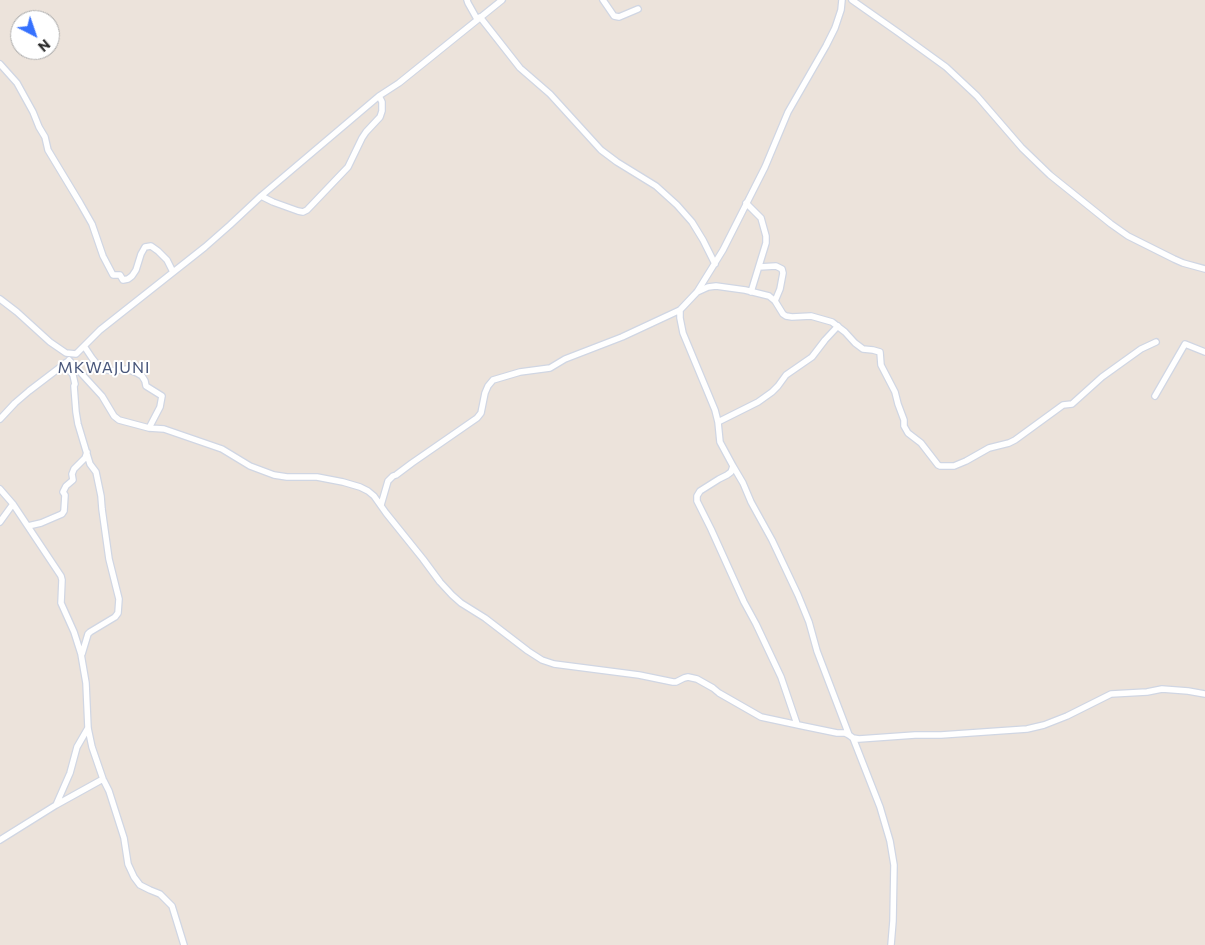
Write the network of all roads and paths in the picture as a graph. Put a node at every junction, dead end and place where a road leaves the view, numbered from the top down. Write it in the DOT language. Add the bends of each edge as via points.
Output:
graph roads {
  1 [pos="467,0"];
  2 [pos="502,0"];
  3 [pos="603,0"];
  4 [pos="842,0"];
  5 [pos="852,0"];
  6 [pos="860,0"];
  7 [pos="638,8"];
  8 [pos="866,9"];
  9 [pos="479,18"];
  10 [pos="0,64"];
  11 [pos="379,96"];
  12 [pos="261,196"];
  13 [pos="746,203"];
  14 [pos="715,264"];
  15 [pos="759,267"];
  16 [pos="1205,269"];
  17 [pos="174,272"];
  18 [pos="697,292"];
  19 [pos="751,292"];
  20 [pos="0,299"];
  21 [pos="775,301"];
  22 [pos="680,310"];
  23 [pos="838,326"];
  24 [pos="1156,342"];
  25 [pos="84,346"];
  26 [pos="1205,352"];
  27 [pos="76,354"];
  28 [pos="67,361"];
  29 [pos="1155,396"];
  30 [pos="0,419"];
  31 [pos="718,422"];
  32 [pos="149,428"];
  33 [pos="87,452"];
  34 [pos="733,466"];
  35 [pos="0,489"];
  36 [pos="13,504"];
  37 [pos="381,505"];
  38 [pos="0,522"];
  39 [pos="28,526"];
  40 [pos="82,654"];
  41 [pos="1205,694"];
  42 [pos="798,724"];
  43 [pos="88,728"];
  44 [pos="851,736"];
  45 [pos="102,779"];
  46 [pos="56,805"];
  47 [pos="0,840"];
  48 [pos="184,945"];
  49 [pos="891,945"];
  1 -- 9 [label="street"];
  2 -- 9 [label="street"];
  3 -- 7 [label="street" via="614,16 619,17"];
  4 -- 13 [label="street" via="835,28 788,112 765,168"];
  5 -- 8 [label="street"];
  6 -- 8 [label="street"];
  8 -- 16 [label="street" via="946,67 1050,175 1111,224 1174,259"];
  9 -- 11 [label="street"];
  9 -- 14 [label="street" via="520,68 550,94 600,150 656,186 677,205 692,222"];
  10 -- 17 [label="street" via="17,83 33,112 48,150 92,224 113,275 123,280 132,276 146,246 158,251"];
  11 -- 12 [label="street"];
  11 -- 12 [label="street" via="382,102 380,117 366,132 348,167 307,210 298,211"];
  12 -- 17 [label="street"];
  13 -- 14 [label="street"];
  13 -- 15 [label="street" via="761,218 764,227 766,243"];
  14 -- 18 [label="street"];
  15 -- 19 [label="street"];
  15 -- 21 [label="street" via="782,269"];
  17 -- 25 [label="street"];
  18 -- 19 [label="street" via="716,286"];
  18 -- 22 [label="street"];
  19 -- 21 [label="street" via="769,296"];
  20 -- 27 [label="street" via="50,342"];
  21 -- 23 [label="street" via="786,316 811,316"];
  22 -- 31 [label="street" via="683,333"];
  22 -- 37 [label="street" via="550,368 493,380 477,418 393,476 388,481"];
  23 -- 24 [label="street" via="863,349 881,353 881,364 895,392 904,426 940,466 954,466 989,448 1015,440 1063,405 1072,404 1141,348"];
  23 -- 31 [label="street" via="812,357 786,374 772,392"];
  25 -- 27 [label="street"];
  25 -- 32 [label="street" via="100,368 112,371 127,369 137,373 146,386 162,396"];
  26 -- 29 [label="street" via="1186,344"];
  27 -- 28 [label="street"];
  28 -- 30 [label="street"];
  28 -- 32 [label="street" via="102,396 114,416"];
  28 -- 33 [label="street" via="75,384 76,412"];
  31 -- 34 [label="street" via="720,442"];
  32 -- 37 [label="street" via="164,429 222,449 250,466 274,475 317,478 360,487"];
  33 -- 39 [label="street" via="63,492 62,514"];
  33 -- 40 [label="street" via="96,472 109,559 119,599 118,613 88,634"];
  34 -- 42 [label="street" via="731,472 700,491 697,502 781,677"];
  34 -- 44 [label="street" via="798,596"];
  35 -- 36 [label="street"];
  36 -- 38 [label="street"];
  36 -- 39 [label="street"];
  37 -- 42 [label="street" via="452,595 542,660 673,682 688,677 697,679 761,717"];
  39 -- 40 [label="street" via="61,576 61,603"];
  40 -- 43 [label="street"];
  41 -- 44 [label="street" via="1162,689 1112,694 1044,725 1020,730 867,739"];
  42 -- 44 [label="street"];
  43 -- 45 [label="street"];
  43 -- 46 [label="street"];
  44 -- 49 [label="street" via="890,841 894,865"];
  45 -- 46 [label="street"];
  45 -- 48 [label="street" via="110,791 132,873 140,885 160,894 172,906"];
  46 -- 47 [label="street"];
}
